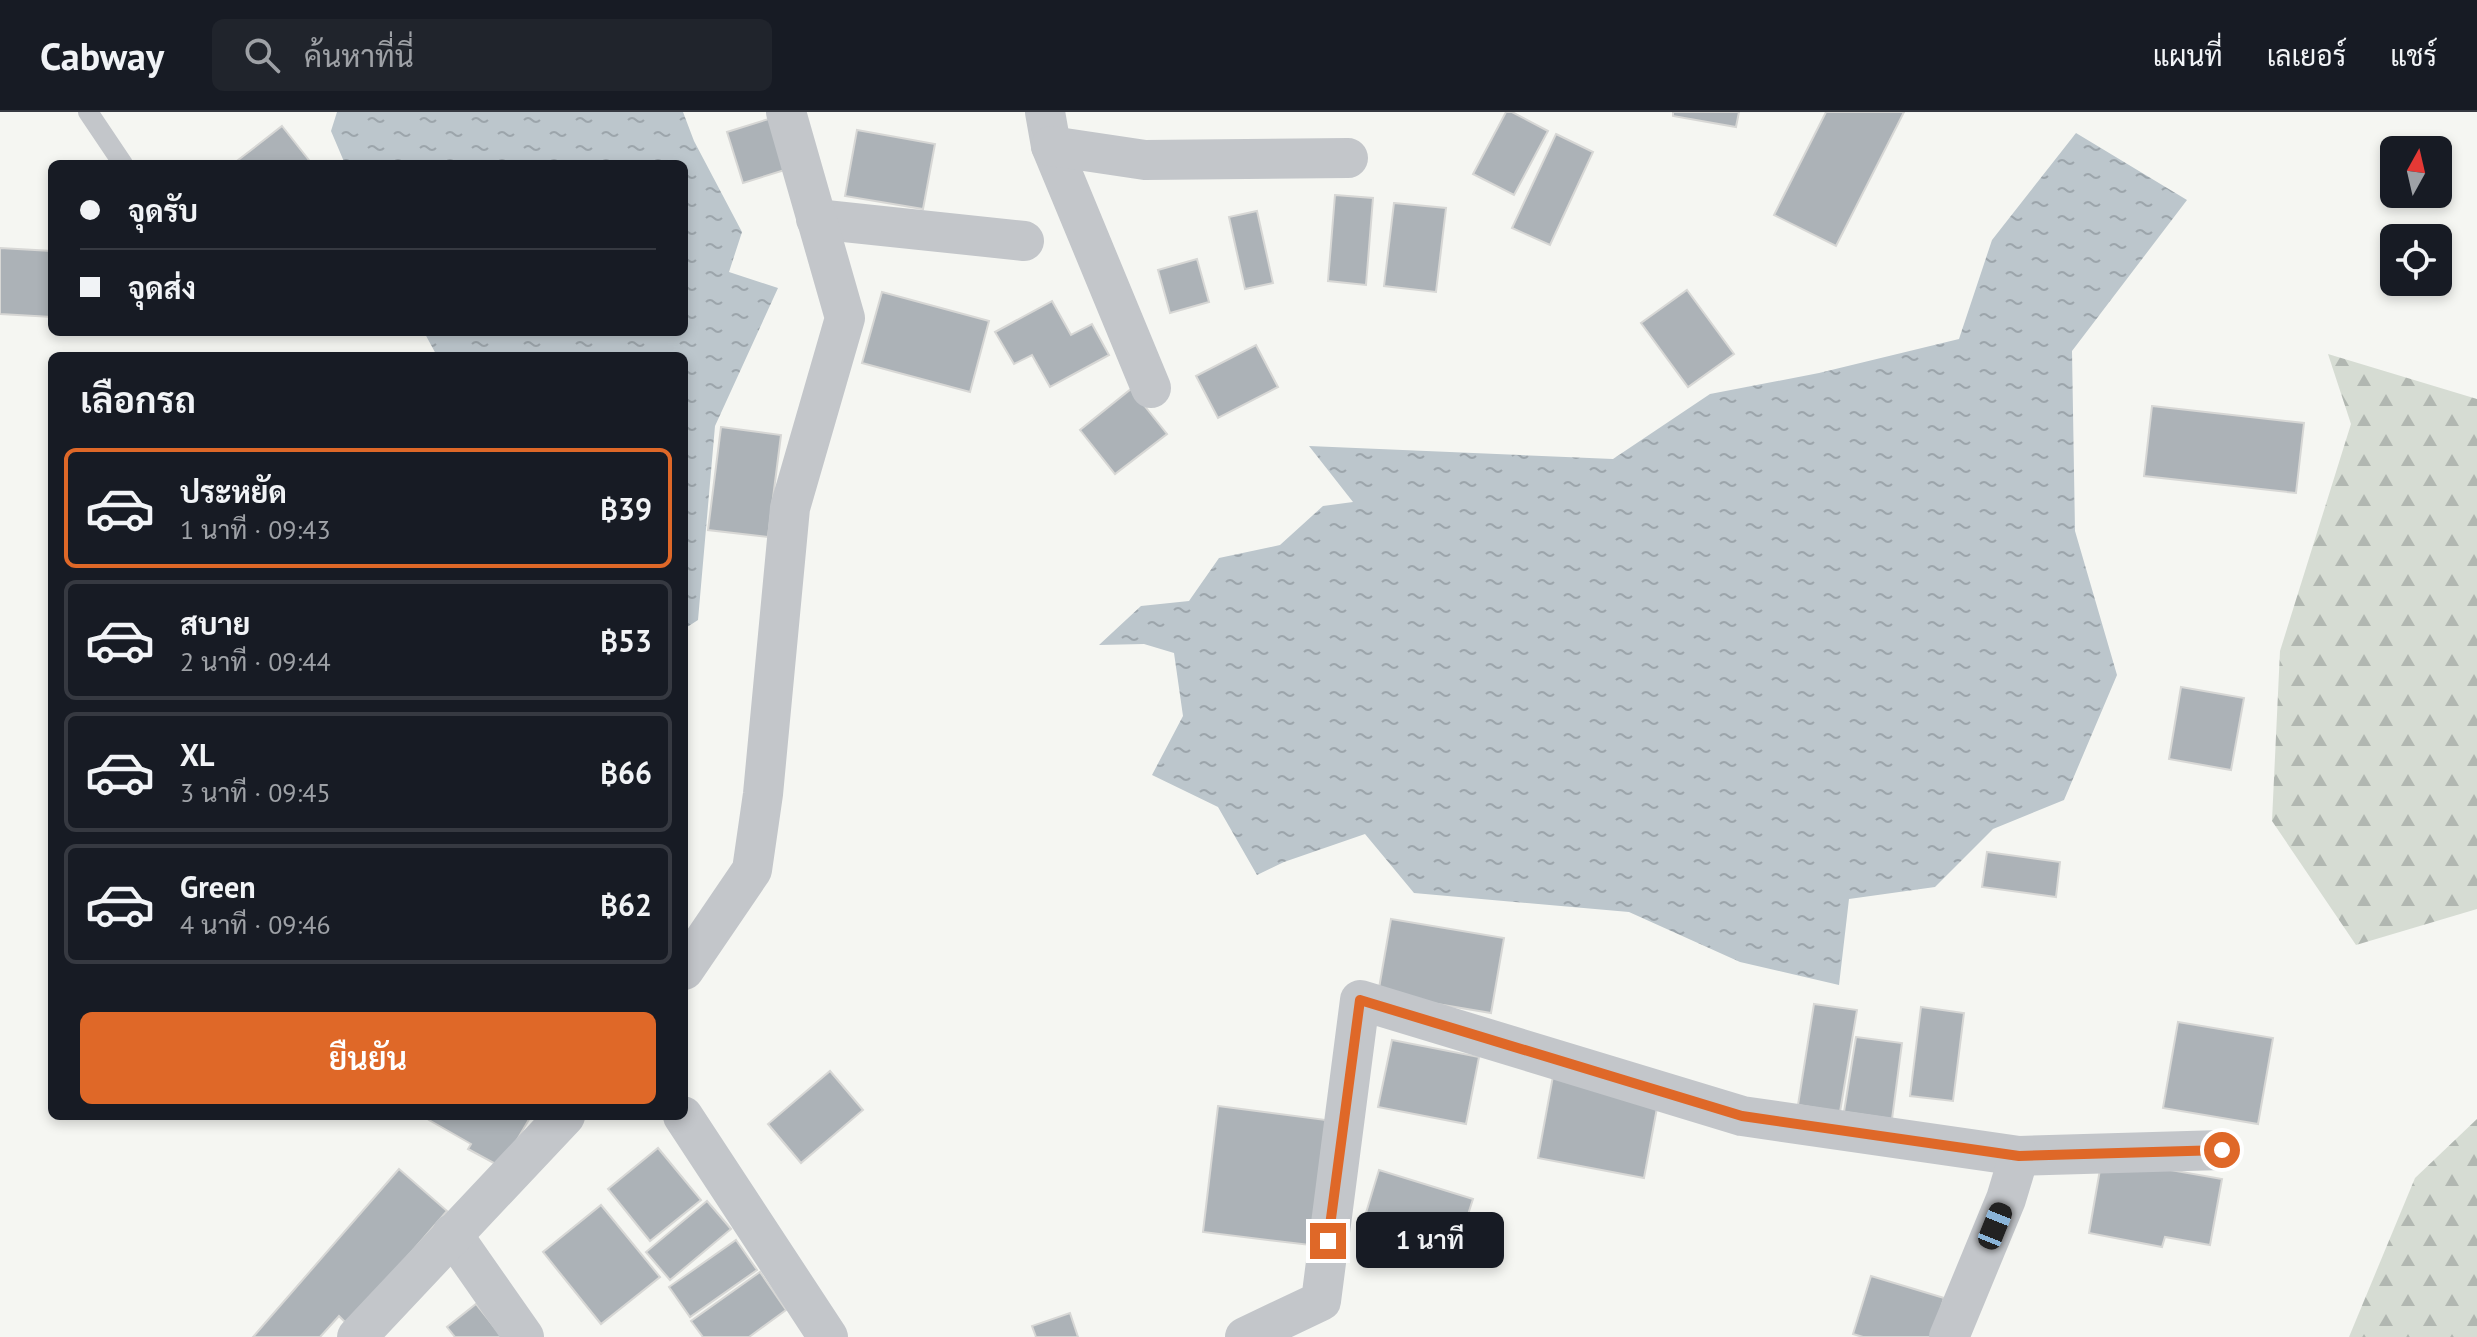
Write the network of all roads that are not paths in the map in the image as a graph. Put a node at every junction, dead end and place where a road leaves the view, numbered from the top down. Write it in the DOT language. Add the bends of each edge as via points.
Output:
graph roads {
  1 [pos="88,112"];
  2 [pos="786,112"];
  3 [pos="1048,129"];
  4 [pos="1348,158"];
  5 [pos="120,160"];
  6 [pos="816,219"];
  7 [pos="1024,241"];
  8 [pos="1151,388"];
  9 [pos="688,964"];
  10 [pos="561,1120"];
  11 [pos="686,1120"];
  12 [pos="2222,1150"];
  13 [pos="2019,1156"];
  14 [pos="452,1234"];
  15 [pos="357,1337"];
  16 [pos="524,1337"];
  17 [pos="828,1337"];
  18 [pos="1245,1337"];
  19 [pos="1949,1337"];
  1 -- 5 [label="lane"];
  2 -- 6 [label="street"];
  3 -- 4 [label="street" via="1145,160"];
  3 -- 8 [label="street"];
  6 -- 7 [label="street"];
  6 -- 9 [label="street" via="845,318 790,508 752,870"];
  10 -- 14 [label="street"];
  11 -- 17 [label="street"];
  12 -- 13 [label="street"];
  13 -- 18 [label="street" via="1742,1116 1360,1000 1321,1301"];
  13 -- 19 [label="street"];
  14 -- 15 [label="street"];
  14 -- 16 [label="street"];
}
